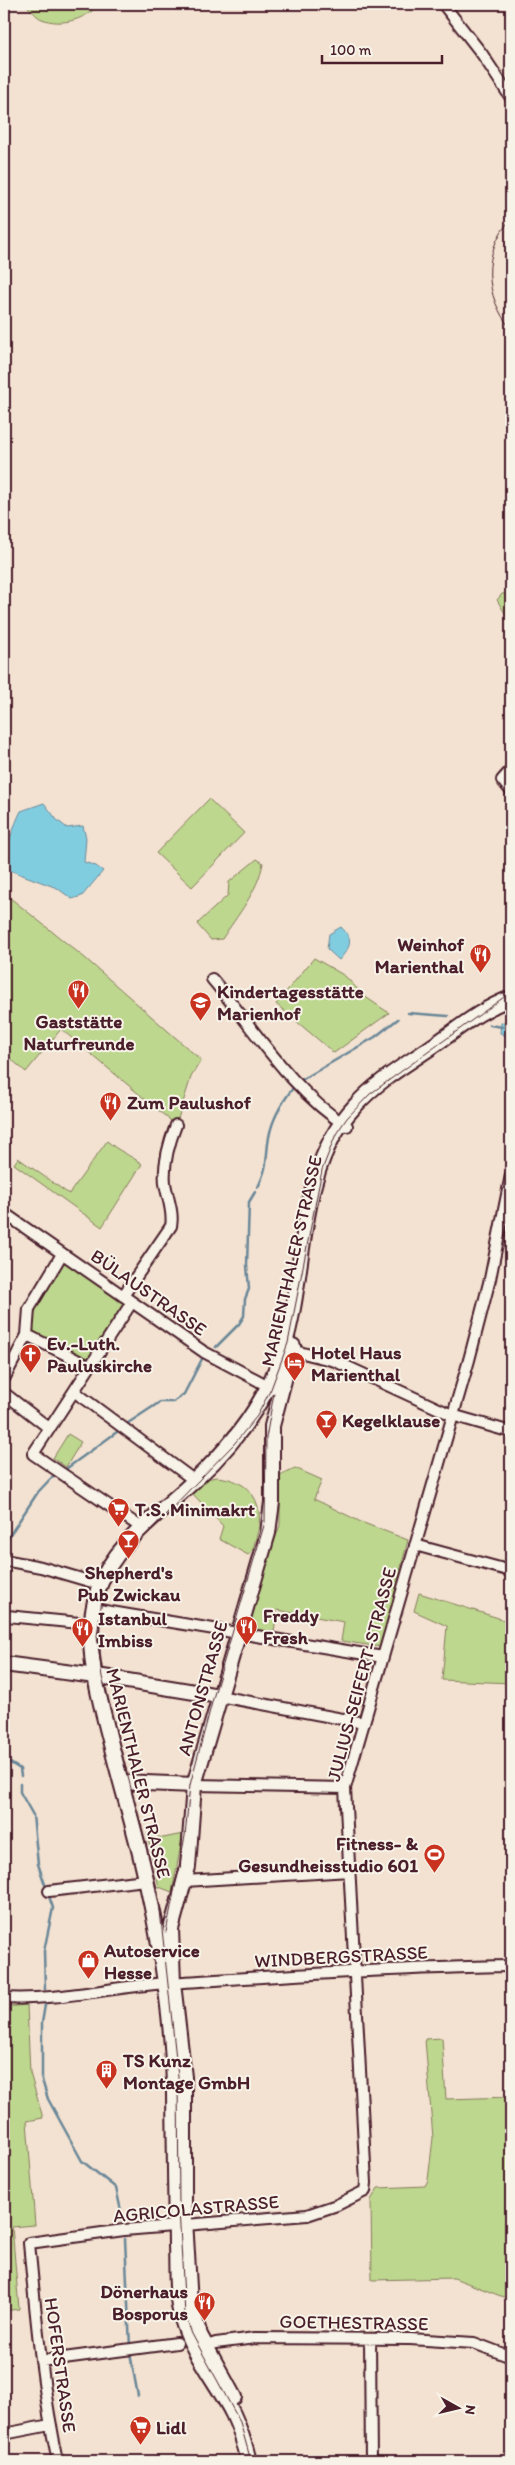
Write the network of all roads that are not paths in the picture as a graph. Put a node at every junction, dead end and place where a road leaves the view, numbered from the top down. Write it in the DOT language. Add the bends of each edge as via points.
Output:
graph roads {
  1 [pos="443,4"];
  2 [pos="511,98"];
  3 [pos="511,770"];
  4 [pos="511,791"];
  5 [pos="212,979"];
  6 [pos="511,998"];
  7 [pos="511,1004"];
  8 [pos="176,1125"];
  9 [pos="344,1125"];
  10 [pos="511,1175"];
  11 [pos="4,1213"];
  12 [pos="62,1254"];
  13 [pos="128,1299"];
  14 [pos="27,1335"];
  15 [pos="288,1349"];
  16 [pos="89,1366"];
  17 [pos="4,1379"];
  18 [pos="274,1389"];
  19 [pos="4,1393"];
  20 [pos="78,1395"];
  21 [pos="276,1405"];
  22 [pos="452,1415"];
  23 [pos="252,1416"];
  24 [pos="272,1426"];
  25 [pos="49,1428"];
  26 [pos="511,1432"];
  27 [pos="195,1481"];
  28 [pos="142,1528"];
  29 [pos="415,1545"];
  30 [pos="4,1560"];
  31 [pos="511,1571"];
  32 [pos="100,1584"];
  33 [pos="92,1609"];
  34 [pos="7,1616"];
  35 [pos="90,1624"];
  36 [pos="238,1632"];
  37 [pos="383,1657"];
  38 [pos="4,1664"];
  39 [pos="93,1676"];
  40 [pos="219,1696"];
  41 [pos="364,1723"];
  42 [pos="120,1782"];
  43 [pos="194,1785"];
  44 [pos="346,1788"];
  45 [pos="350,1871"];
  46 [pos="146,1880"];
  47 [pos="185,1881"];
  48 [pos="49,1891"];
  49 [pos="511,1959"];
  50 [pos="511,1966"];
  51 [pos="355,1973"];
  52 [pos="168,1983"];
  53 [pos="4,1998"];
  54 [pos="362,2194"];
  55 [pos="181,2226"];
  56 [pos="29,2243"];
  57 [pos="370,2339"];
  58 [pos="177,2343"];
  59 [pos="201,2349"];
  60 [pos="511,2357"];
  61 [pos="41,2361"];
  62 [pos="50,2425"];
  63 [pos="4,2434"];
  64 [pos="58,2461"];
  65 [pos="249,2461"];
  66 [pos="259,2461"];
  67 [pos="371,2461"];
  1 -- 2 [label="street"];
  3 -- 4 [label="street" via="502,780"];
  5 -- 9 [label="street" via="296,1085"];
  6 -- 9 [label="main road, MARIENTHALER STRASSE" via="485,1008 381,1082 362,1098"];
  7 -- 9 [label="main road, MARIENTHALER STRASSE" via="482,1019 390,1086"];
  8 -- 13 [label="street" via="169,1143 164,1174 173,1217 171,1226"];
  9 -- 15 [label="main road, MARIENTHALER STRASSE" via="326,1150 316,1181"];
  10 -- 22 [label="street, JULIUS-SEIFERT-STRASSE" via="490,1279"];
  11 -- 12 [label="street, BÜLAUSTRASSE"];
  12 -- 13 [label="street, BÜLAUSTRASSE"];
  12 -- 14 [label="street" via="29,1309"];
  13 -- 16 [label="street"];
  13 -- 18 [label="street, BÜLAUSTRASSE" via="215,1359"];
  14 -- 16 [label="street"];
  14 -- 17 [label="street"];
  15 -- 18 [label="main road, MARIENTHALER STRASSE"];
  15 -- 22 [label="street" via="335,1362"];
  16 -- 25 [label="street"];
  18 -- 21 [label="main road, MARIENTHALER STRASSE"];
  18 -- 23 [label="main road, MARIENTHALER STRASSE"];
  19 -- 25 [label="street"];
  20 -- 27 [label="street"];
  21 -- 24 [label="main road, ANTONSTRASSE"];
  22 -- 26 [label="street"];
  22 -- 29 [label="street, JULIUS-SEIFERT-STRASSE"];
  23 -- 24 [label="main road" via="265,1417"];
  23 -- 27 [label="main road, MARIENTHALER STRASSE"];
  24 -- 36 [label="main road, ANTONSTRASSE" via="272,1502 268,1533"];
  25 -- 28 [label="street" via="33,1454"];
  27 -- 28 [label="main road, MARIENTHALER STRASSE"];
  28 -- 32 [label="main road, MARIENTHALER STRASSE" via="125,1546"];
  29 -- 31 [label="street"];
  29 -- 37 [label="street, JULIUS-SEIFERT-STRASSE"];
  30 -- 32 [label="street"];
  32 -- 33 [label="main road, MARIENTHALER STRASSE"];
  33 -- 35 [label="main road, MARIENTHALER STRASSE"];
  33 -- 36 [label="street"];
  34 -- 35 [label="street"];
  35 -- 39 [label="main road, MARIENTHALER STRASSE"];
  36 -- 37 [label="street"];
  36 -- 40 [label="main road, ANTONSTRASSE"];
  37 -- 41 [label="street, JULIUS-SEIFERT-STRASSE"];
  38 -- 39 [label="main road"];
  39 -- 40 [label="main road"];
  39 -- 42 [label="main road, MARIENTHALER STRASSE"];
  40 -- 41 [label="street"];
  40 -- 43 [label="main road, ANTONSTRASSE"];
  41 -- 44 [label="street, JULIUS-SEIFERT-STRASSE"];
  42 -- 43 [label="main road"];
  42 -- 46 [label="main road, MARIENTHALER STRASSE"];
  43 -- 44 [label="street"];
  43 -- 47 [label="main road, ANTONSTRASSE"];
  44 -- 45 [label="street, JULIUS-SEIFERT-STRASSE"];
  45 -- 47 [label="street"];
  45 -- 51 [label="street, JULIUS-SEIFERT-STRASSE"];
  46 -- 48 [label="street"];
  46 -- 52 [label="main road, MARIENTHALER STRASSE"];
  47 -- 52 [label="main road, ANTONSTRASSE" via="171,1929"];
  49 -- 50 [label="street"];
  50 -- 51 [label="street, WINDBERGSTRASSE"];
  51 -- 52 [label="street, WINDBERGSTRASSE"];
  51 -- 54 [label="street, JULIUS-SEIFERT-STRASSE" via="366,2183"];
  52 -- 53 [label="street, WINDBERGSTRASSE" via="64,1996"];
  52 -- 55 [label="main road, MARIENTHALER STRASSE" via="174,2076 173,2192"];
  54 -- 55 [label="street, AGRICOLASTRASSE" via="307,2215"];
  55 -- 56 [label="street, AGRICOLASTRASSE"];
  55 -- 59 [label="main road, MARIENTHALER STRASSE" via="190,2304"];
  56 -- 61 [label="street, HOFERSTRASSE"];
  57 -- 59 [label="street, GOETHESTRASSE" via="255,2338 229,2340"];
  57 -- 60 [label="street, GOETHESTRASSE" via="474,2343"];
  57 -- 67 [label="street"];
  58 -- 61 [label="street"];
  59 -- 65 [label="main road, MARIENTHALER STRASSE" via="234,2416"];
  59 -- 66 [label="main road, MARIENTHALER STRASSE" via="247,2424"];
  61 -- 62 [label="street, HOFERSTRASSE"];
  62 -- 63 [label="street"];
  62 -- 64 [label="street, HOFERSTRASSE"];
}
